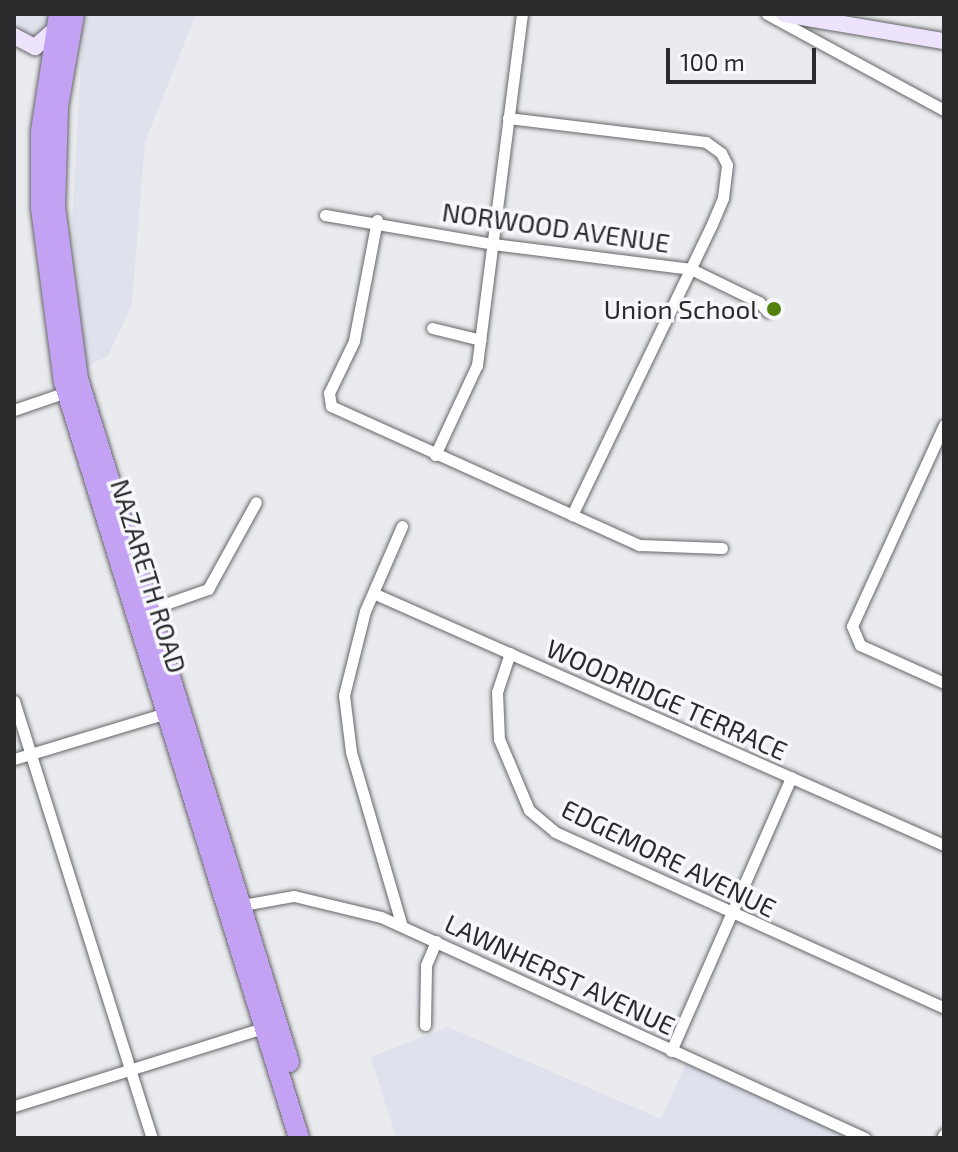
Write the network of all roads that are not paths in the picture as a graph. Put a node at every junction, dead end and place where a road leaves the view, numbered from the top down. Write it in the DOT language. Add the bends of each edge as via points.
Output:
graph roads {
  1 [pos="74,14"];
  2 [pos="522,14"];
  3 [pos="767,14"];
  4 [pos="784,14"];
  5 [pos="58,21"];
  6 [pos="15,38"];
  7 [pos="944,41"];
  8 [pos="944,110"];
  9 [pos="508,118"];
  10 [pos="325,215"];
  11 [pos="377,220"];
  12 [pos="493,244"];
  13 [pos="691,269"];
  14 [pos="768,312"];
  15 [pos="432,328"];
  16 [pos="481,340"];
  17 [pos="74,390"];
  18 [pos="14,410"];
  19 [pos="944,425"];
  20 [pos="435,455"];
  21 [pos="256,502"];
  22 [pos="572,515"];
  23 [pos="402,526"];
  24 [pos="722,548"];
  25 [pos="373,593"];
  26 [pos="140,613"];
  27 [pos="510,653"];
  28 [pos="944,683"];
  29 [pos="14,701"];
  30 [pos="172,712"];
  31 [pos="30,754"];
  32 [pos="14,759"];
  33 [pos="791,777"];
  34 [pos="944,845"];
  35 [pos="233,908"];
  36 [pos="731,913"];
  37 [pos="402,926"];
  38 [pos="436,941"];
  39 [pos="944,1008"];
  40 [pos="425,1025"];
  41 [pos="270,1026"];
  42 [pos="671,1051"];
  43 [pos="131,1073"];
  44 [pos="14,1106"];
  45 [pos="152,1138"];
  46 [pos="299,1138"];
  47 [pos="312,1138"];
  48 [pos="865,1138"];
  1 -- 17 [label="highway, NAZARETH ROAD" via="58,107 55,207"];
  2 -- 9 [label="street"];
  3 -- 8 [label="street"];
  4 -- 7 [label="main road"];
  5 -- 6 [label="main road" via="38,47"];
  5 -- 17 [label="highway, NAZARETH ROAD" via="41,132 41,208 48,291"];
  9 -- 12 [label="street"];
  9 -- 13 [label="street" via="714,146 727,165 727,178"];
  10 -- 11 [label="street, NORWOOD AVENUE"];
  11 -- 12 [label="street, NORWOOD AVENUE"];
  11 -- 20 [label="street" via="354,341 331,406"];
  12 -- 13 [label="street, NORWOOD AVENUE"];
  12 -- 16 [label="street"];
  13 -- 14 [label="street, NORWOOD AVENUE" via="759,302"];
  13 -- 22 [label="street"];
  15 -- 16 [label="street"];
  16 -- 20 [label="street" via="466,395"];
  17 -- 18 [label="street"];
  17 -- 26 [label="highway, NAZARETH ROAD"];
  19 -- 28 [label="street" via="852,626 860,645"];
  20 -- 22 [label="street"];
  21 -- 26 [label="street" via="208,589"];
  22 -- 24 [label="street" via="639,545"];
  23 -- 25 [label="street"];
  25 -- 27 [label="street, WOODRIDGE TERRACE"];
  25 -- 37 [label="street" via="352,650 344,719"];
  26 -- 30 [label="highway, NAZARETH ROAD"];
  27 -- 33 [label="street, WOODRIDGE TERRACE"];
  27 -- 36 [label="street, EDGEMORE AVENUE" via="497,692 496,717 505,760 529,810 582,846"];
  29 -- 31 [label="street"];
  30 -- 31 [label="street"];
  30 -- 35 [label="highway, NAZARETH ROAD"];
  31 -- 32 [label="street"];
  31 -- 43 [label="street"];
  33 -- 34 [label="street, WOODRIDGE TERRACE"];
  33 -- 36 [label="street"];
  35 -- 37 [label="street, LAWNHERST AVENUE" via="286,896 317,898"];
  35 -- 41 [label="highway, NAZARETH ROAD"];
  36 -- 39 [label="street, EDGEMORE AVENUE"];
  36 -- 42 [label="street"];
  37 -- 38 [label="street, LAWNHERST AVENUE"];
  38 -- 40 [label="street" via="426,965"];
  38 -- 42 [label="street, LAWNHERST AVENUE"];
  41 -- 43 [label="street"];
  41 -- 46 [label="highway, NAZARETH ROAD"];
  41 -- 47 [label="highway, NAZARETH ROAD"];
  42 -- 48 [label="street, LAWNHERST AVENUE"];
  43 -- 44 [label="street"];
  43 -- 45 [label="street"];
}
